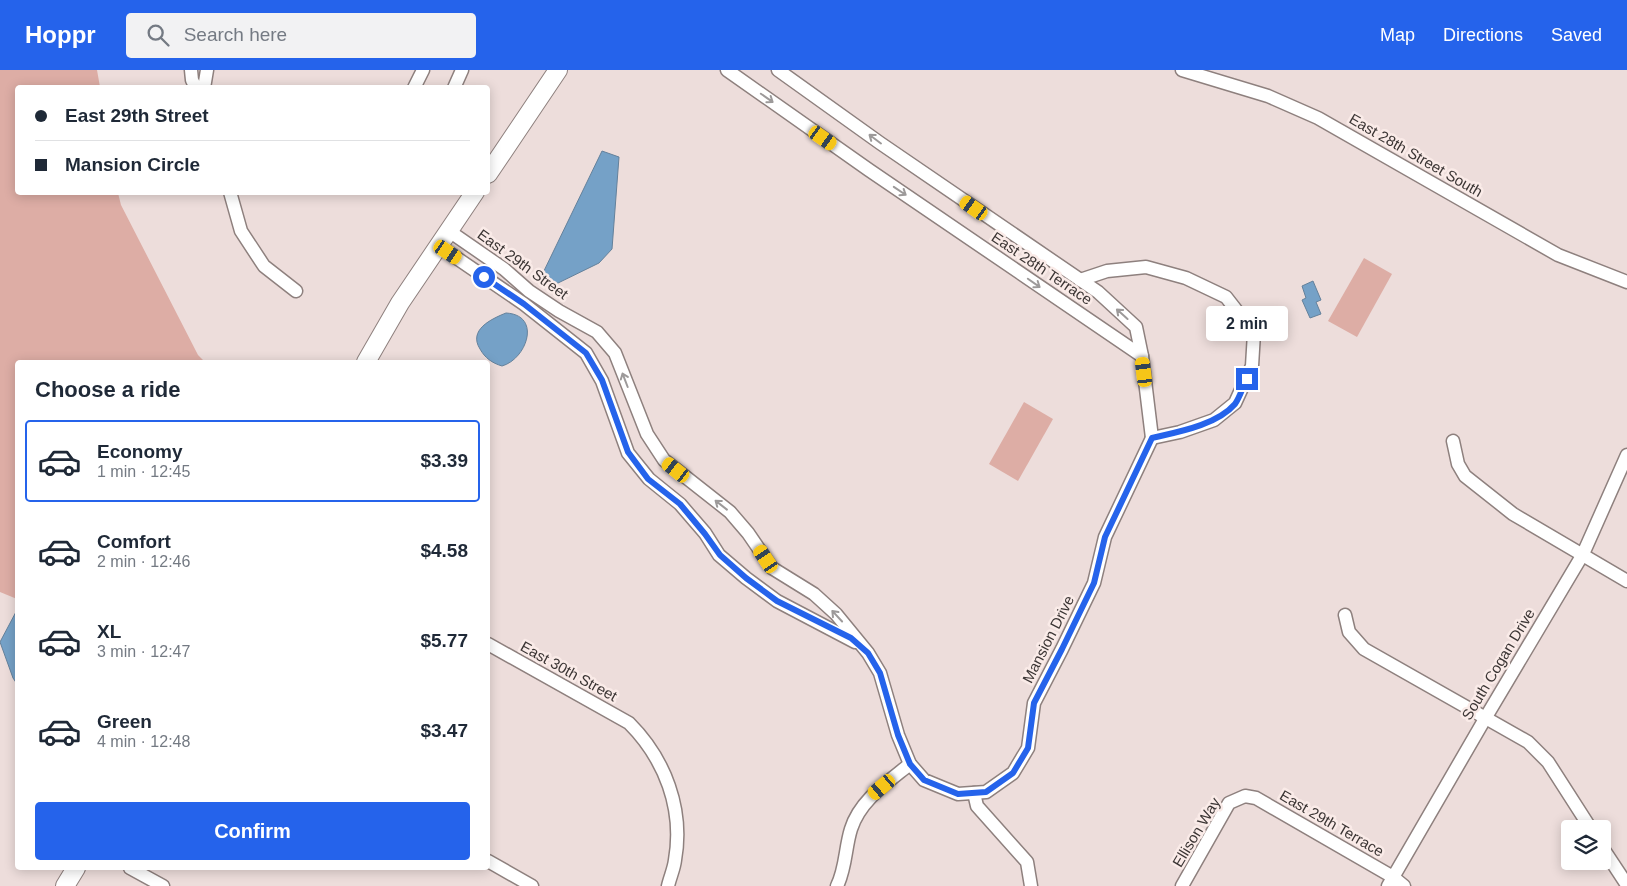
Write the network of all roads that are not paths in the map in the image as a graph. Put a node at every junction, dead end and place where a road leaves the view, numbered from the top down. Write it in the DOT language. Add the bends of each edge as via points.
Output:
graph roads {
  1 [pos="191,70"];
  2 [pos="206,70"];
  3 [pos="423,70"];
  4 [pos="462,70"];
  5 [pos="558,70"];
  6 [pos="727,70"];
  7 [pos="778,70"];
  8 [pos="1182,70"];
  9 [pos="1200,72"];
  10 [pos="194,85"];
  11 [pos="204,85"];
  12 [pos="416,85"];
  13 [pos="455,85"];
  14 [pos="490,171"];
  15 [pos="231,195"];
  16 [pos="473,195"];
  17 [pos="449,231"];
  18 [pos="439,246"];
  19 [pos="1080,280"];
  20 [pos="1627,282"];
  21 [pos="296,291"];
  22 [pos="1142,356"];
  23 [pos="367,360"];
  24 [pos="1152,438"];
  25 [pos="1453,441"];
  26 [pos="1627,455"];
  27 [pos="1583,554"];
  28 [pos="1627,581"];
  29 [pos="1345,615"];
  30 [pos="490,645"];
  31 [pos="868,653"];
  32 [pos="1486,717"];
  33 [pos="910,764"];
  34 [pos="974,793"];
  35 [pos="1241,798"];
  36 [pos="1585,820"];
  37 [pos="490,861"];
  38 [pos="1611,861"];
  39 [pos="75,870"];
  40 [pos="134,870"];
  41 [pos="1390,881"];
  42 [pos="1627,885"];
  43 [pos="65,886"];
  44 [pos="163,886"];
  45 [pos="532,886"];
  46 [pos="668,886"];
  47 [pos="837,886"];
  48 [pos="1031,886"];
  49 [pos="1182,886"];
  50 [pos="1404,886"];
  1 -- 10 [label="street"];
  2 -- 11 [label="street"];
  3 -- 12 [label="street"];
  4 -- 13 [label="street"];
  5 -- 14 [label="main road"];
  6 -- 22 [label="street, East 28th Terrace, one-way"];
  19 -- 7 [label="street, East 28th Terrace, one-way"];
  8 -- 9 [label="street, East 28th Street South"];
  9 -- 20 [label="street, East 28th Street South" via="1318,118 1558,255"];
  15 -- 21 [label="street" via="242,231 264,266"];
  16 -- 17 [label="main road"];
  17 -- 18 [label="main road"];
  31 -- 17 [label="street, East 29th Street, one-way" via="836,614 814,594 772,568 730,512 664,460 647,434 615,353 597,332 529,291 504,269"];
  18 -- 23 [label="main road"];
  18 -- 31 [label="street, East 29th Street" via="524,304 586,353 602,380 628,452 648,479 680,504 720,555 777,601 851,638"];
  22 -- 19 [label="street, East 28th Terrace, one-way" via="1136,327"];
  19 -- 24 [label="street" via="1107,271 1146,267 1186,278 1226,297 1254,333 1252,366 1235,403 1214,420"];
  22 -- 24 [label="street, East 28th Terrace"];
  24 -- 34 [label="street, Mansion Drive" via="1105,537 1094,583 1034,703 1028,748 1013,773 986,792"];
  25 -- 27 [label="street" via="1458,464 1465,476 1513,514"];
  26 -- 27 [label="street, South Cogan Drive"];
  27 -- 28 [label="street"];
  27 -- 32 [label="street, South Cogan Drive"];
  29 -- 32 [label="street" via="1349,632 1364,649"];
  30 -- 46 [label="street, East 30th Street" via="629,723 655,754 669,783 676,813 678,837"];
  31 -- 33 [label="street, East 29th Street" via="880,673"];
  32 -- 36 [label="street" via="1528,742 1548,762"];
  32 -- 41 [label="street, South Cogan Drive"];
  33 -- 34 [label="street, Mansion Drive" via="924,780 958,794"];
  33 -- 47 [label="street" via="868,799 851,828"];
  34 -- 48 [label="street" via="977,806 1027,862"];
  35 -- 41 [label="street, East 29th Terrace" via="1256,798"];
  35 -- 49 [label="street, Ellison Way" via="1229,803"];
  37 -- 45 [label="street"];
  38 -- 42 [label="street"];
  39 -- 43 [label="main road"];
  40 -- 44 [label="street"];
  41 -- 50 [label="street, East 29th Terrace"];
}
